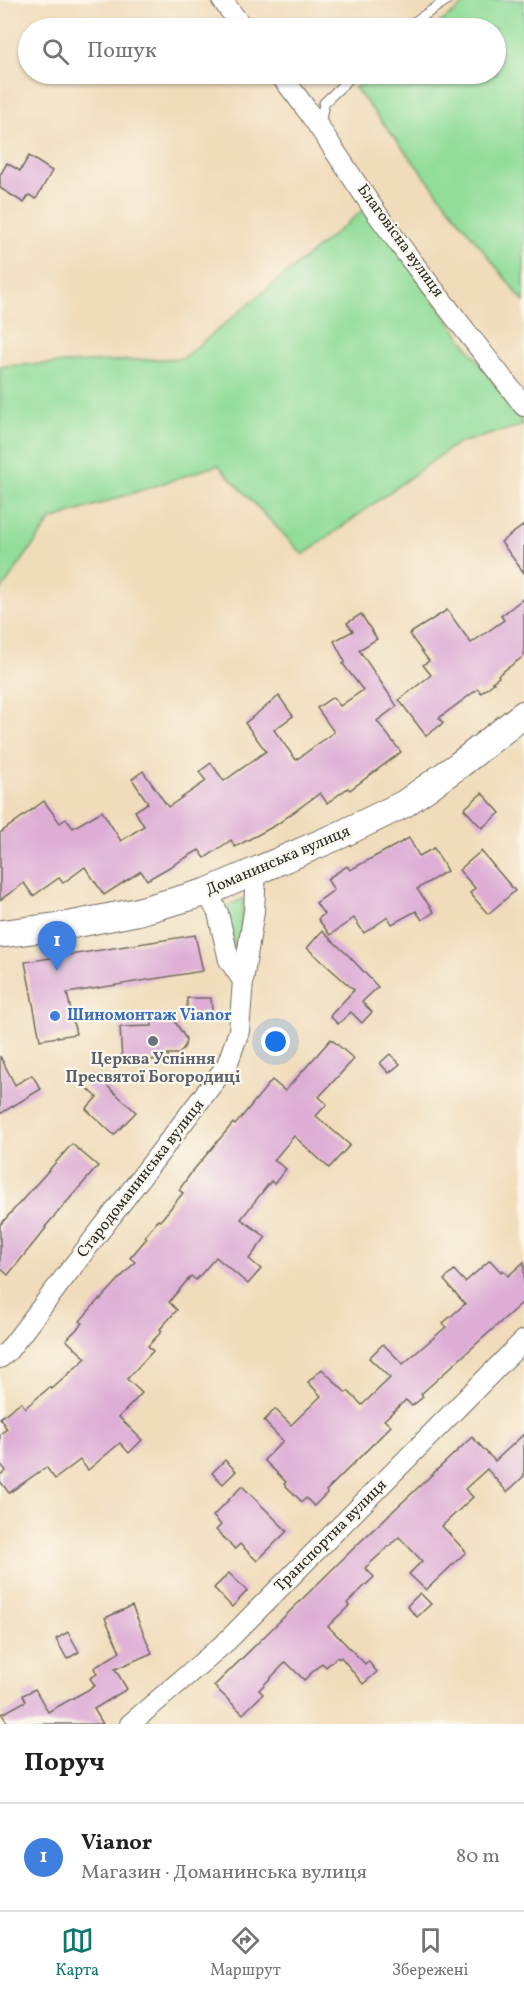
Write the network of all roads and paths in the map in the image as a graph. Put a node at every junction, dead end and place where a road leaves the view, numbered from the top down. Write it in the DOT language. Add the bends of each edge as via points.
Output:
graph roads {
  1 [pos="222,0"];
  2 [pos="447,0"];
  3 [pos="236,18"];
  4 [pos="420,18"];
  5 [pos="288,84"];
  6 [pos="344,84"];
  7 [pos="320,127"];
  8 [pos="524,406"];
  9 [pos="524,714"];
  10 [pos="256,871"];
  11 [pos="207,892"];
  12 [pos="0,934"];
  13 [pos="243,981"];
  14 [pos="524,1340"];
  15 [pos="0,1358"];
  16 [pos="130,1724"];
  1 -- 3 [label="street"];
  2 -- 4 [label="lane"];
  5 -- 7 [label="street, Благовісна вулиця"];
  6 -- 7 [label="lane" via="324,103"];
  7 -- 8 [label="street, Благовісна вулиця" via="370,205"];
  9 -- 10 [label="main road, Доманинська вулиця" via="404,804"];
  10 -- 11 [label="main road, Доманинська вулиця"];
  10 -- 13 [label="street, Стародоманинська вулиця"];
  11 -- 12 [label="main road, Доманинська вулиця" via="136,912"];
  11 -- 13 [label="street" via="218,913 229,960"];
  13 -- 15 [label="street, Стародоманинська вулиця" via="239,1030 227,1065"];
  14 -- 16 [label="street, Транспортна вулиця" via="227,1641"];
}
